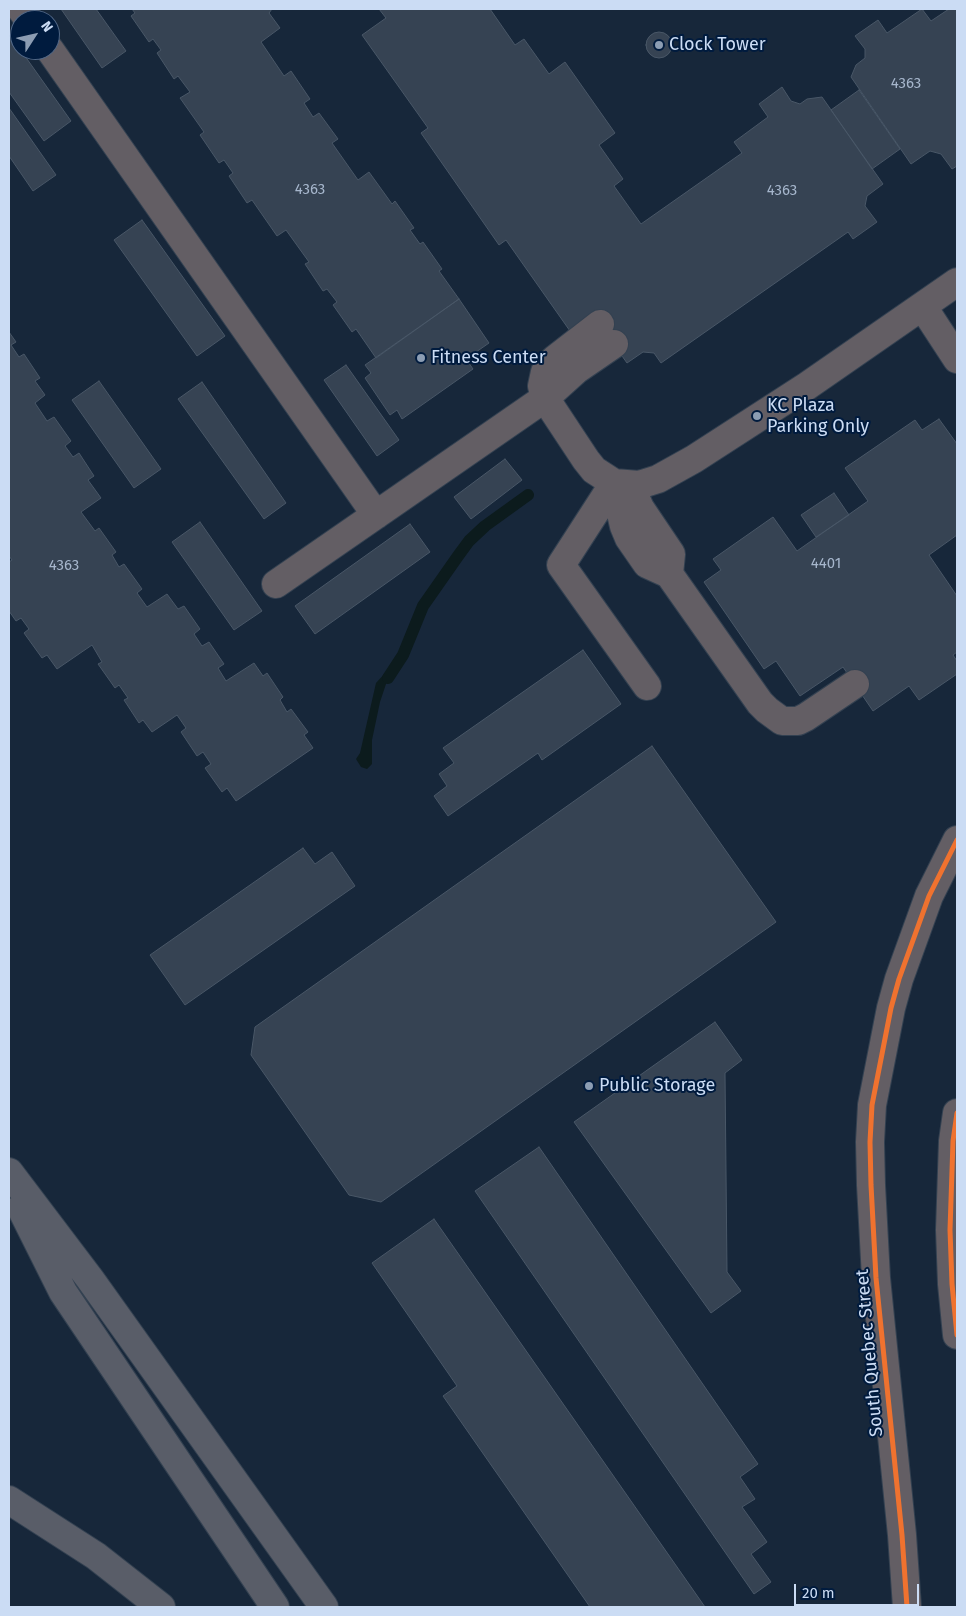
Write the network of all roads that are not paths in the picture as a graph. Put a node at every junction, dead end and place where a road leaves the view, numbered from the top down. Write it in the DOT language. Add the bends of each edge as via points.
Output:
graph roads {
  1 [pos="57,60"];
  2 [pos="957,282"];
  3 [pos="923,307"];
  4 [pos="607,334"];
  5 [pos="957,358"];
  6 [pos="545,398"];
  7 [pos="622,484"];
  8 [pos="376,515"];
  9 [pos="276,584"];
  10 [pos="855,684"];
  11 [pos="647,686"];
  12 [pos="957,840"];
  13 [pos="957,1113"];
  14 [pos="9,1172"];
  15 [pos="9,1185"];
  16 [pos="957,1334"];
  17 [pos="9,1500"];
  18 [pos="161,1607"];
  19 [pos="275,1607"];
  20 [pos="324,1607"];
  21 [pos="907,1607"];
  1 -- 8 [label="street"];
  2 -- 3 [label="street"];
  3 -- 5 [label="street"];
  3 -- 7 [label="street" via="679,468 648,483"];
  4 -- 6 [label="street" via="564,351 550,365 542,379"];
  6 -- 7 [label="street" via="586,460 601,476"];
  6 -- 8 [label="street"];
  7 -- 10 [label="street" via="671,554 669,574 760,703 775,717 790,722 806,717"];
  7 -- 11 [label="street" via="561,565"];
  8 -- 9 [label="street"];
  12 -- 21 [label="street, South Quebec Street" via="929,896 899,979 872,1105 870,1142 876,1278"];
  13 -- 16 [label="street" via="950,1230"];
  14 -- 20 [label="highway" via="90,1279"];
  15 -- 19 [label="highway" via="63,1292"];
  17 -- 18 [label="highway" via="96,1556"];
}
